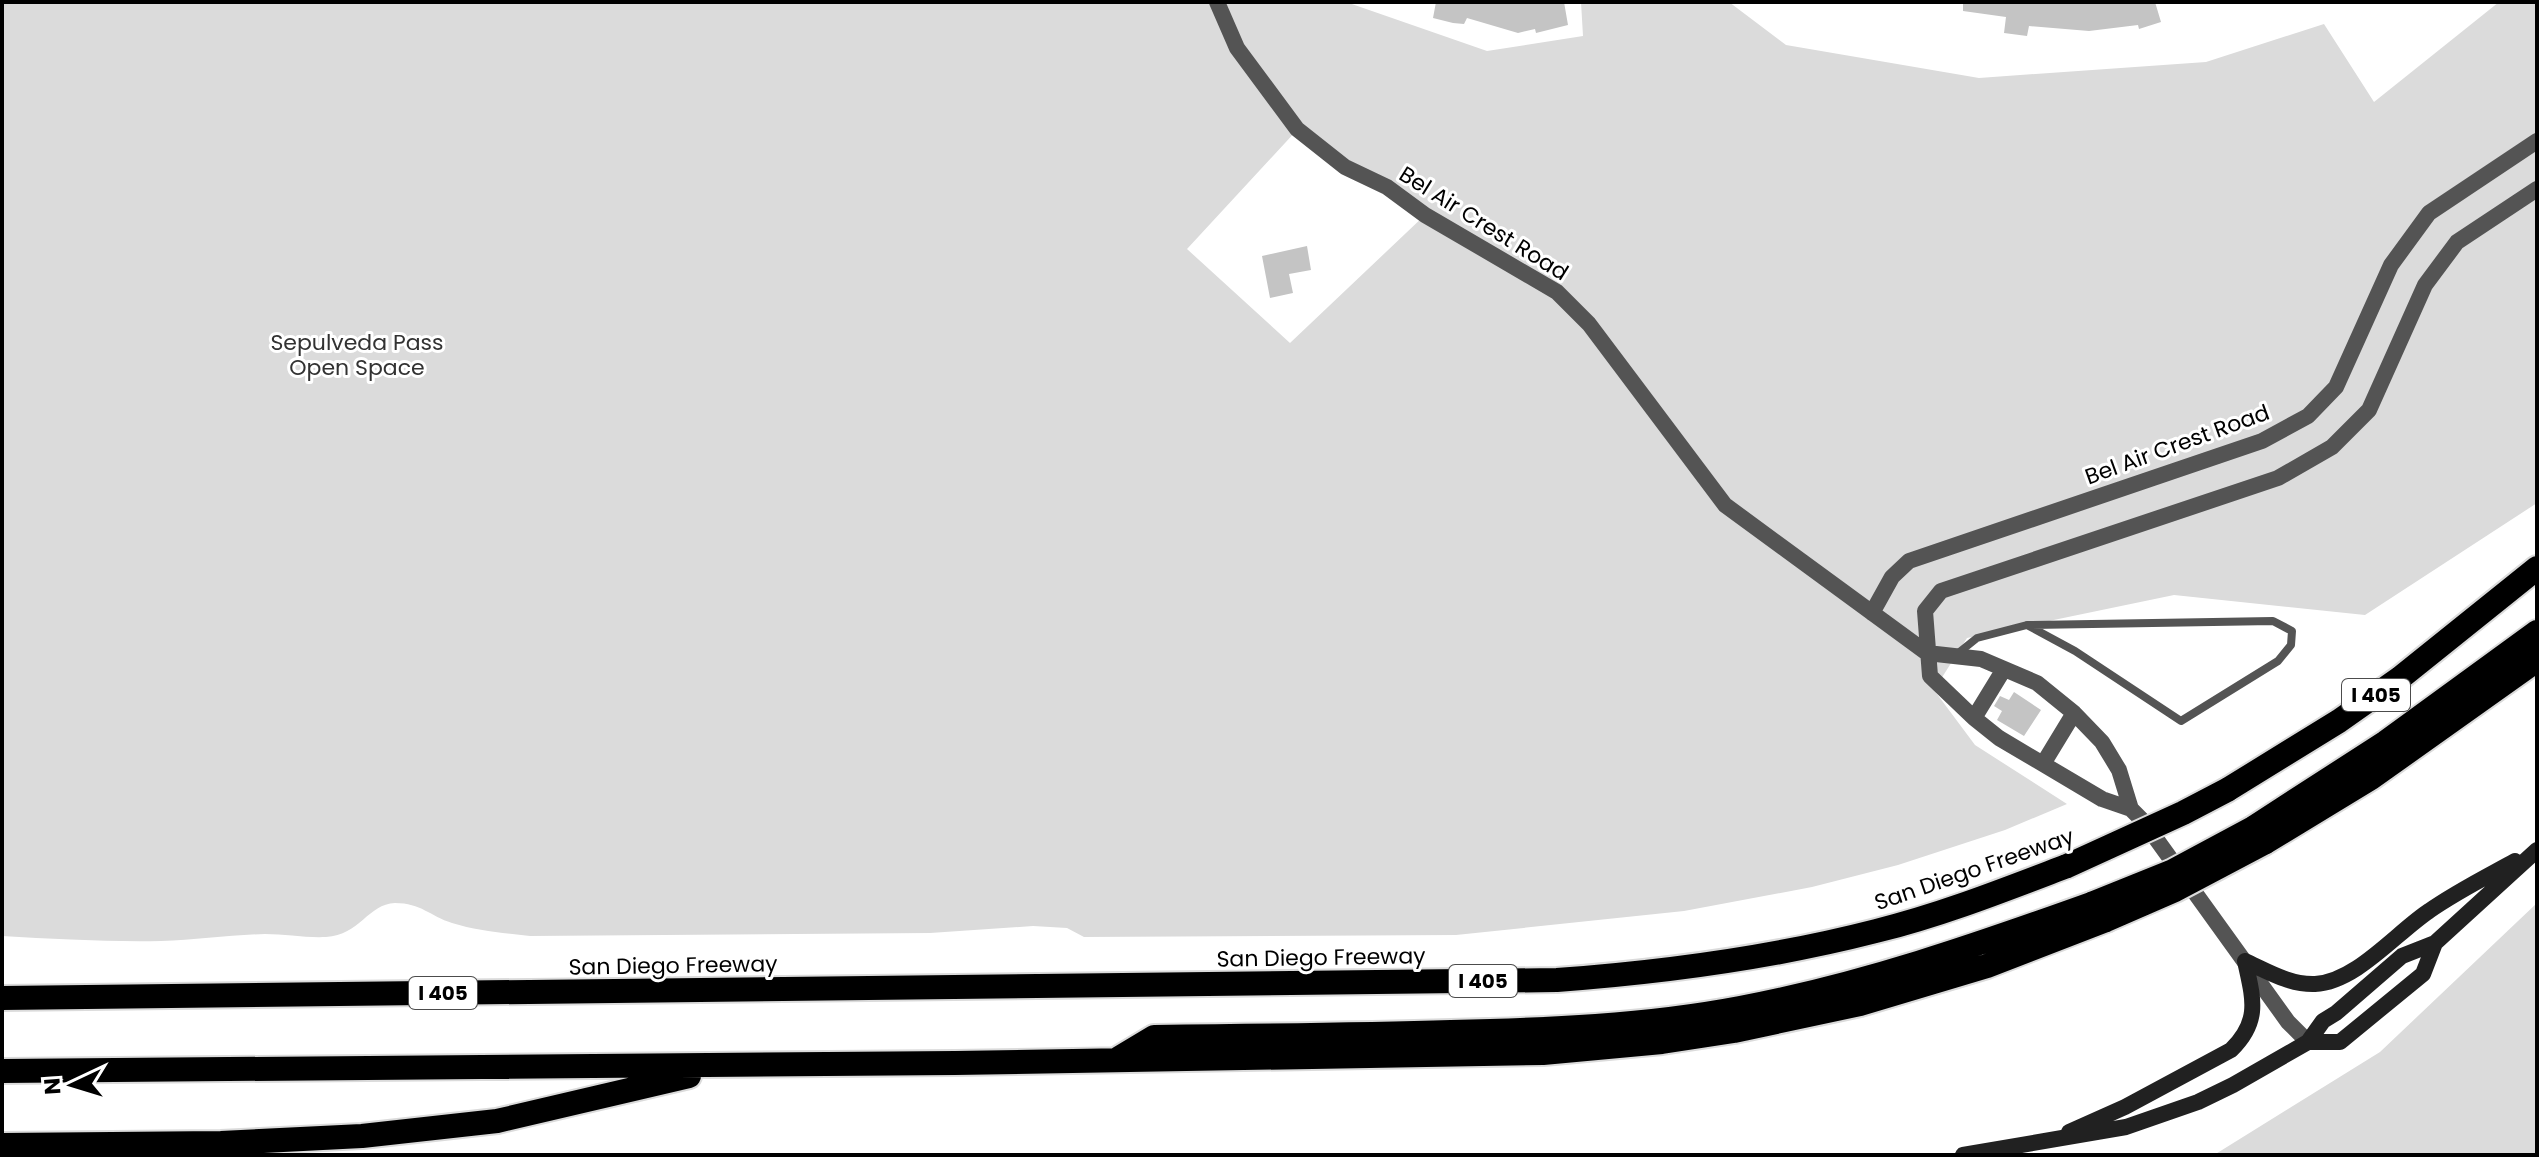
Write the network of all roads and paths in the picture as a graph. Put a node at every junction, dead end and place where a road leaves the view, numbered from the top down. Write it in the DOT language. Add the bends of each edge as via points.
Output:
graph roads {
  1 [pos="1217,2"];
  2 [pos="2537,141"];
  3 [pos="2537,189"];
  4 [pos="2537,568"];
  5 [pos="2525,586"];
  6 [pos="1872,613"];
  7 [pos="2027,625"];
  8 [pos="2537,632"];
  9 [pos="1927,653"];
  10 [pos="1954,656"];
  11 [pos="2537,660"];
  12 [pos="2004,669"];
  13 [pos="2074,713"];
  14 [pos="1974,718"];
  15 [pos="2043,764"];
  16 [pos="2131,809"];
  17 [pos="2259,836"];
  18 [pos="2537,849"];
  19 [pos="2435,943"];
  20 [pos="2245,961"];
  21 [pos="2,998"];
  22 [pos="2308,1042"];
  23 [pos="2,1055"];
  24 [pos="733,1066"];
  25 [pos="11,1071"];
  26 [pos="2046,1143"];
  27 [pos="2,1145"];
  28 [pos="1963,1155"];
  1 -- 6 [label="street, Bel Air Crest Road" via="1237,48 1297,129 1345,167 1387,187 1557,292 1589,324 1725,505"];
  2 -- 6 [label="street, Bel Air Crest Road" via="2429,213 2391,265 2336,387 2308,416 2262,441 1909,561 1892,577"];
  3 -- 9 [label="street, Bel Air Crest Road" via="2457,242 2425,285 2369,410 2332,447 2278,478 1941,591 1925,611"];
  4 -- 5 [label="highway, San Diego Freeway / I 405"];
  5 -- 21 [label="highway, San Diego Freeway / I 405, bridge" via="2327,729 2227,790 2143,832 1955,908 1878,931 1707,965 1557,980"];
  6 -- 9 [label="street, Bel Air Crest Road"];
  7 -- 7 [label="lane" via="2273,621 2292,631 2291,645 2278,661 2181,721"];
  7 -- 10 [label="lane" via="1977,638"];
  8 -- 17 [label="highway"];
  9 -- 10 [label="street, Bel Air Crest Road"];
  9 -- 14 [label="street, Bel Air Crest Road" via="1930,676"];
  10 -- 12 [label="street, Bel Air Crest Road"];
  11 -- 17 [label="highway, I 405" via="2371,778"];
  12 -- 13 [label="street, Bel Air Crest Road" via="2037,683"];
  12 -- 14 [label="street"];
  13 -- 15 [label="street"];
  13 -- 16 [label="street, Bel Air Crest Road" via="2102,742 2119,770"];
  14 -- 15 [label="street, Bel Air Crest Road"];
  15 -- 16 [label="street, Bel Air Crest Road" via="2102,799"];
  16 -- 20 [label="street, Bel Air Crest Road"];
  17 -- 24 [label="highway, I 405, bridge" via="2175,890 2100,912 1987,966 1860,1004 1662,1042 1485,1055"];
  18 -- 19 [label="main road"];
  18 -- 20 [label="main road" via="2432,908 2344,975 2300,984"];
  19 -- 22 [label="main road" via="2402,956 2323,1021"];
  19 -- 22 [label="main road" via="2423,974 2340,1042"];
  20 -- 22 [label="street, Bel Air Crest Road"];
  20 -- 26 [label="main road" via="2253,1000 2250,1028 2231,1050"];
  22 -- 26 [label="main road" via="2187,1106 2126,1127"];
  23 -- 25 [label="highway"];
  24 -- 25 [label="highway, I 405"];
  24 -- 27 [label="highway" via="497,1121 407,1131 221,1143"];
  26 -- 28 [label="main road"];
}
